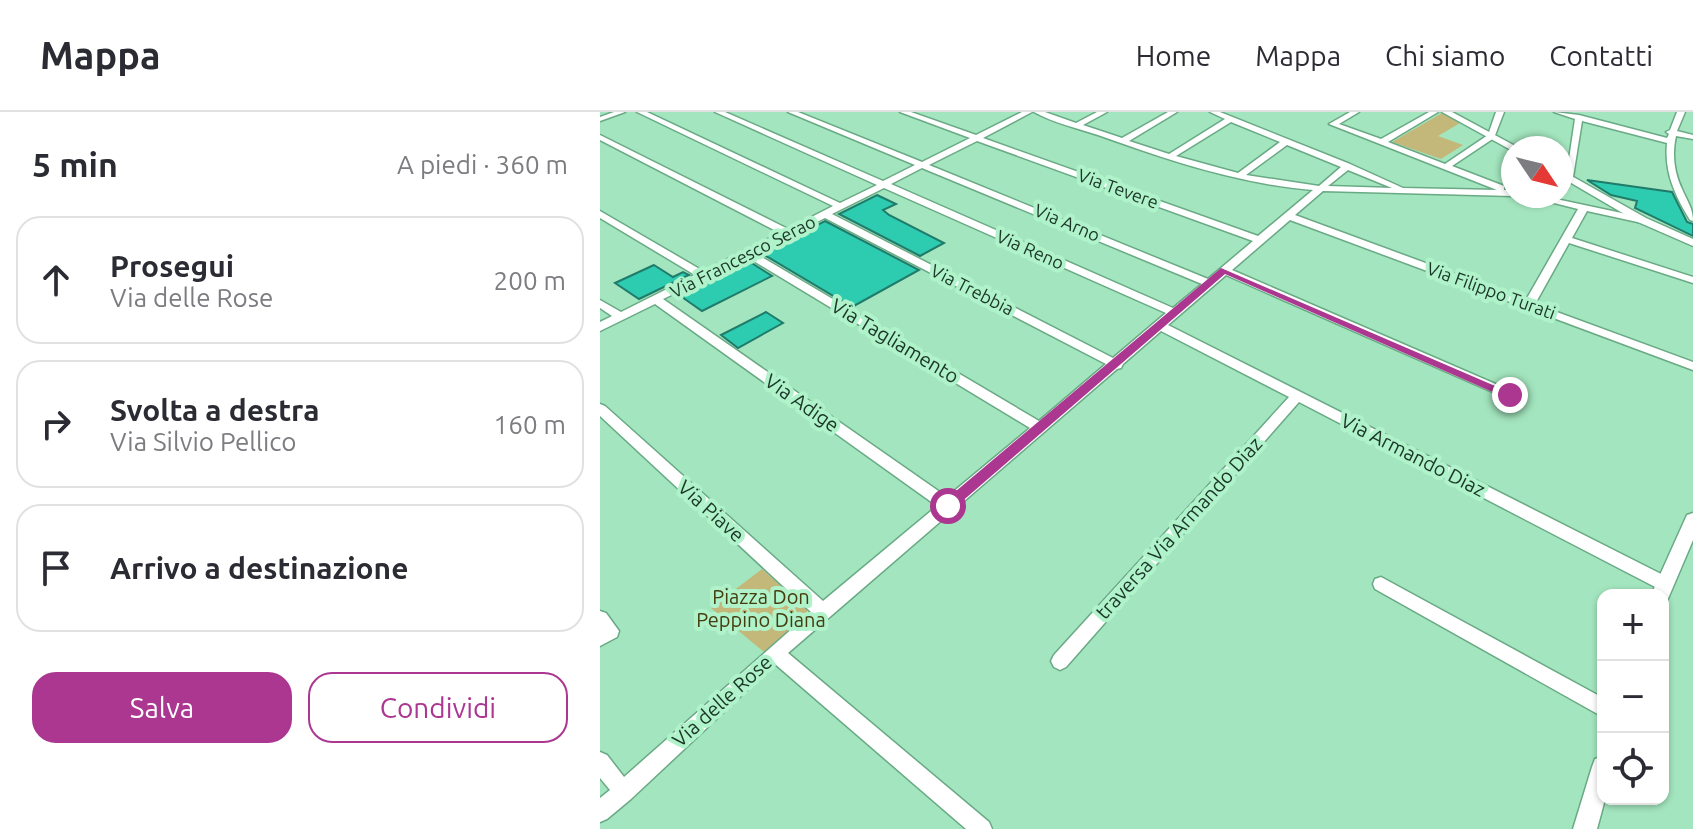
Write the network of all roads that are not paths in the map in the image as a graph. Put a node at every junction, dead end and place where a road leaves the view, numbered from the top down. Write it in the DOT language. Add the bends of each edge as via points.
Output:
graph roads {
  1 [pos="621,112"];
  2 [pos="641,112"];
  3 [pos="719,112"];
  4 [pos="792,112"];
  5 [pos="904,112"];
  6 [pos="1028,112"];
  7 [pos="1038,112"];
  8 [pos="1103,112"];
  9 [pos="1173,112"];
  10 [pos="1214,112"];
  11 [pos="1355,112"];
  12 [pos="1434,112"];
  13 [pos="1446,112"];
  14 [pos="1500,112"];
  15 [pos="1558,112"];
  16 [pos="1681,112"];
  17 [pos="1579,117"];
  18 [pos="1232,118"];
  19 [pos="600,119"];
  20 [pos="1077,125"];
  21 [pos="1491,136"];
  22 [pos="1670,136"];
  23 [pos="600,137"];
  24 [pos="978,137"];
  25 [pos="1693,137"];
  26 [pos="1124,140"];
  27 [pos="1287,141"];
  28 [pos="1501,141"];
  29 [pos="1382,142"];
  30 [pos="1573,142"];
  31 [pos="1171,156"];
  32 [pos="925,164"];
  33 [pos="1347,166"];
  34 [pos="1447,166"];
  35 [pos="1239,176"];
  36 [pos="1573,180"];
  37 [pos="885,185"];
  38 [pos="1501,188"];
  39 [pos="1321,189"];
  40 [pos="1406,191"];
  41 [pos="1501,193"];
  42 [pos="1573,205"];
  43 [pos="841,207"];
  44 [pos="1583,209"];
  45 [pos="600,214"];
  46 [pos="827,215"];
  47 [pos="1288,216"];
  48 [pos="1693,218"];
  49 [pos="1642,220"];
  50 [pos="790,234"];
  51 [pos="1566,239"];
  52 [pos="1259,240"];
  53 [pos="1693,243"];
  54 [pos="749,254"];
  55 [pos="1224,270"];
  56 [pos="705,277"];
  57 [pos="1693,280"];
  58 [pos="1209,283"];
  59 [pos="657,300"];
  60 [pos="600,303"];
  61 [pos="1529,305"];
  62 [pos="1175,313"];
  63 [pos="621,317"];
  64 [pos="1161,326"];
  65 [pos="600,327"];
  66 [pos="1117,365"];
  67 [pos="1693,366"];
  68 [pos="1298,395"];
  69 [pos="1510,395"];
  70 [pos="600,409"];
  71 [pos="1041,428"];
  72 [pos="948,506"];
  73 [pos="1691,529"];
  74 [pos="1381,584"];
  75 [pos="1662,589"];
  76 [pos="823,612"];
  77 [pos="600,619"];
  78 [pos="600,638"];
  79 [pos="775,653"];
  80 [pos="1060,661"];
  81 [pos="1597,705"];
  82 [pos="600,762"];
  83 [pos="1597,788"];
  84 [pos="624,792"];
  85 [pos="600,812"];
  86 [pos="981,829"];
  87 [pos="1585,829"];
  1 -- 19 [label="street"];
  2 -- 43 [label="street"];
  3 -- 37 [label="street, Via Reno"];
  4 -- 32 [label="street, Via Arno"];
  5 -- 24 [label="street, Via Tevere"];
  6 -- 24 [label="street, Via Francesco Serao"];
  7 -- 20 [label="street"];
  8 -- 20 [label="street"];
  9 -- 26 [label="street"];
  10 -- 18 [label="street"];
  11 -- 29 [label="street" via="1333,124"];
  12 -- 29 [label="street"];
  13 -- 21 [label="street"];
  14 -- 21 [label="street"];
  15 -- 17 [label="street"];
  16 -- 22 [label="street"];
  17 -- 22 [label="street"];
  17 -- 30 [label="street"];
  18 -- 27 [label="street"];
  18 -- 31 [label="street"];
  20 -- 26 [label="street"];
  21 -- 28 [label="street"];
  21 -- 34 [label="street"];
  22 -- 25 [label="street"];
  22 -- 48 [label="street" via="1670,176"];
  23 -- 50 [label="street"];
  24 -- 32 [label="street, Via Francesco Serao"];
  24 -- 52 [label="street, Via Tevere"];
  26 -- 31 [label="street"];
  27 -- 33 [label="street"];
  27 -- 35 [label="street"];
  29 -- 34 [label="street"];
  31 -- 35 [label="street"];
  32 -- 37 [label="street, Via Francesco Serao"];
  32 -- 58 [label="street, Via Arno"];
  33 -- 39 [label="street, Via delle Rose"];
  33 -- 40 [label="street"];
  34 -- 38 [label="street"];
  35 -- 39 [label="street"];
  36 -- 49 [label="street"];
  37 -- 43 [label="street, Via Francesco Serao"];
  37 -- 62 [label="street, Via Reno"];
  39 -- 40 [label="street"];
  39 -- 47 [label="street, Via delle Rose"];
  40 -- 41 [label="street"];
  42 -- 49 [label="street"];
  43 -- 46 [label="street, Via Francesco Serao"];
  44 -- 51 [label="street"];
  45 -- 56 [label="street"];
  46 -- 50 [label="street, Via Francesco Serao"];
  46 -- 66 [label="street, Via Trebbia"];
  47 -- 52 [label="street, Via delle Rose"];
  47 -- 61 [label="street, Via Filippo Turati"];
  49 -- 53 [label="street"];
  50 -- 54 [label="street, Via Francesco Serao"];
  51 -- 57 [label="street"];
  51 -- 61 [label="street"];
  52 -- 55 [label="street, Via delle Rose"];
  54 -- 56 [label="street, Via Francesco Serao"];
  54 -- 71 [label="street, Via Tagliamento"];
  55 -- 58 [label="street, Via delle Rose"];
  55 -- 69 [label="street"];
  56 -- 59 [label="street, Via Francesco Serao"];
  58 -- 62 [label="street, Via delle Rose"];
  59 -- 63 [label="street, Via Francesco Serao"];
  59 -- 72 [label="street, Via Adige"];
  60 -- 63 [label="street"];
  61 -- 67 [label="street, Via Filippo Turati"];
  62 -- 64 [label="street, Via delle Rose"];
  63 -- 65 [label="street, Via Francesco Serao"];
  64 -- 66 [label="street, Via delle Rose"];
  64 -- 68 [label="street, Via Armando Diaz"];
  66 -- 71 [label="street, Via delle Rose"];
  68 -- 75 [label="street, Via Armando Diaz"];
  68 -- 80 [label="street, traversa Via Armando Diaz"];
  70 -- 76 [label="street, Via Piave"];
  71 -- 72 [label="street, Via delle Rose"];
  72 -- 76 [label="street, Via delle Rose"];
  73 -- 75 [label="street"];
  74 -- 81 [label="street"];
  76 -- 79 [label="street, Via delle Rose"];
  77 -- 78 [label="street" via="611,631"];
  79 -- 84 [label="street, Via delle Rose"];
  79 -- 86 [label="street"];
  82 -- 84 [label="street"];
  83 -- 87 [label="street"];
  84 -- 85 [label="street, Via delle Rose"];
}
